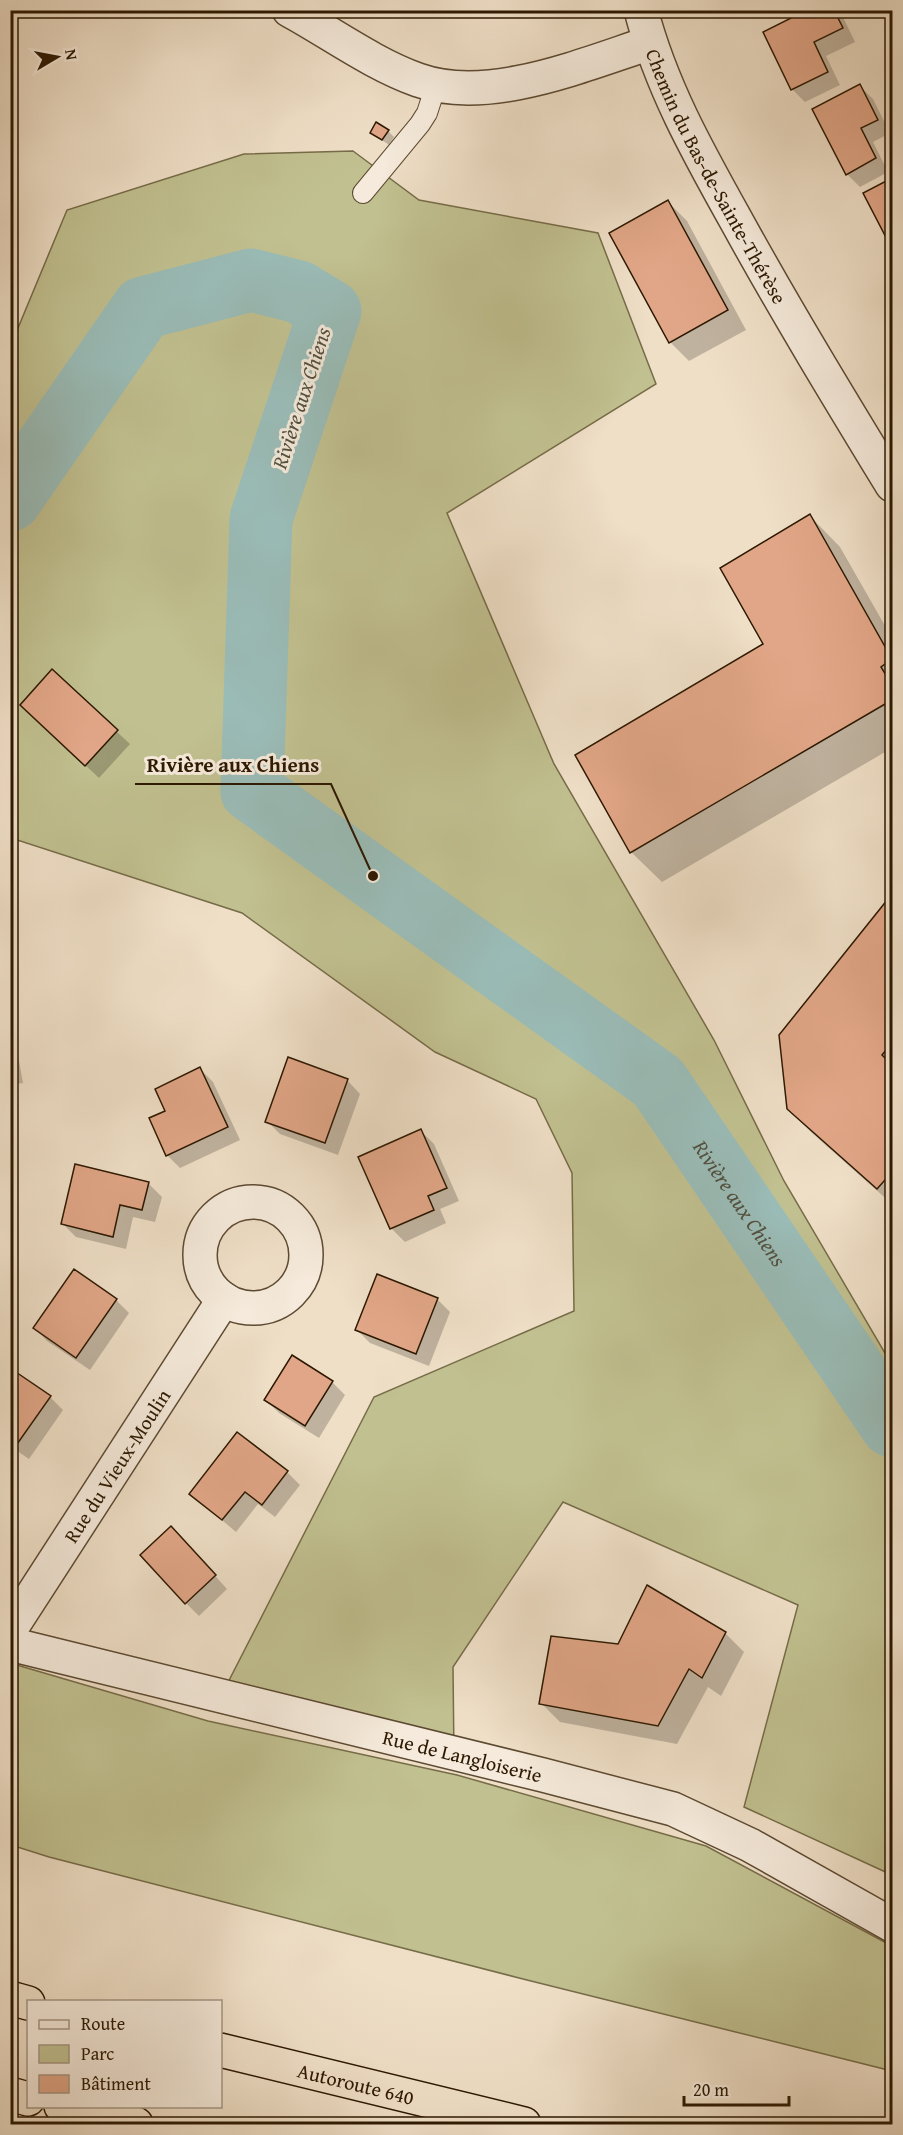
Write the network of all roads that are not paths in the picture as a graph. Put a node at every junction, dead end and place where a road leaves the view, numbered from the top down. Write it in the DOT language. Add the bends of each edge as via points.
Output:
graph roads {
  1 [pos="289,10"];
  2 [pos="641,10"];
  3 [pos="650,43"];
  4 [pos="436,85"];
  5 [pos="363,193"];
  6 [pos="892,485"];
  7 [pos="224,1299"];
  8 [pos="10,1630"];
  9 [pos="10,1644"];
  10 [pos="892,1925"];
  11 [pos="10,1998"];
  12 [pos="27,2003"];
  13 [pos="222,2050"];
  14 [pos="10,2094"];
  15 [pos="27,2099"];
  16 [pos="69,2108"];
  17 [pos="136,2124"];
  18 [pos="524,2124"];
  1 -- 4 [label="street, Chemin du Bas-de-Sainte-Thérèse" via="395,70"];
  2 -- 3 [label="street"];
  3 -- 4 [label="street, Chemin du Bas-de-Sainte-Thérèse" via="501,86 471,89"];
  3 -- 6 [label="street, Chemin du Bas-de-Sainte-Thérèse" via="674,103 710,174"];
  4 -- 5 [label="lane" via="420,124"];
  7 -- 8 [label="street, Rue du Vieux-Moulin"];
  9 -- 10 [label="street, Rue de Langloiserie" via="673,1809 750,1845"];
  11 -- 12 [label="highway"];
  13 -- 18 [label="highway, Autoroute 640"];
  14 -- 15 [label="highway"];
  16 -- 17 [label="highway"];
}
